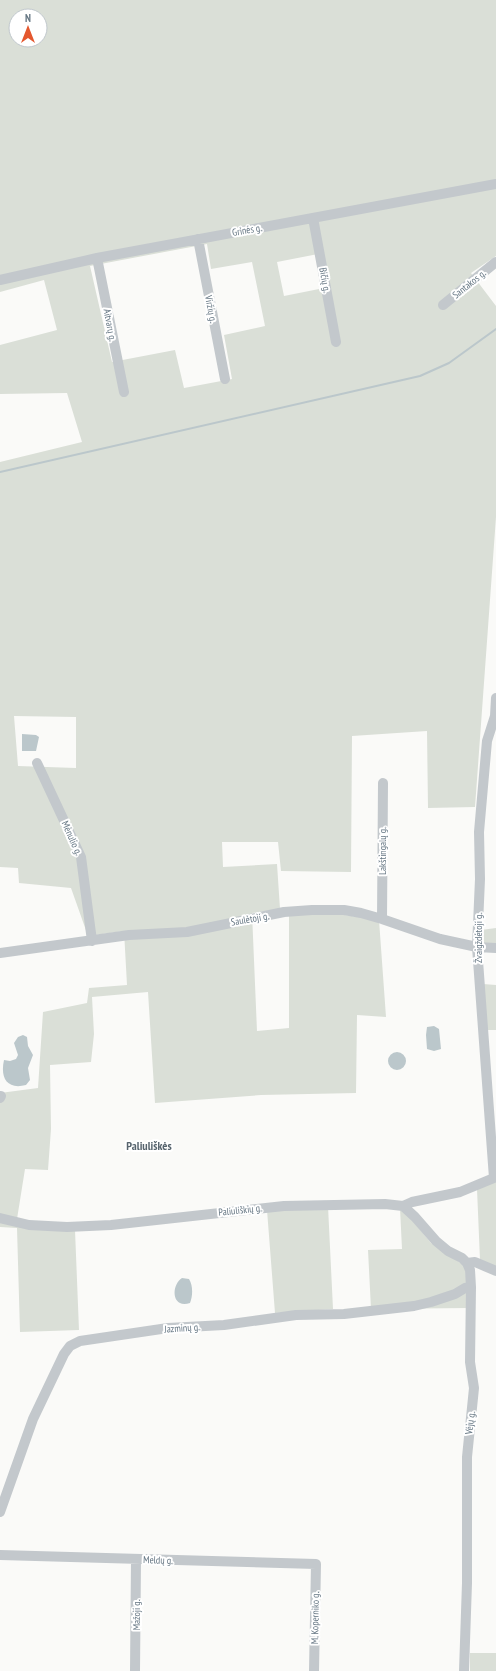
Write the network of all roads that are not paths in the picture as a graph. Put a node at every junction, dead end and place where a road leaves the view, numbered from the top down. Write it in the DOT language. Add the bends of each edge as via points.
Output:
graph roads {
  1 [pos="496,184"];
  2 [pos="313,218"];
  3 [pos="198,239"];
  4 [pos="97,258"];
  5 [pos="496,262"];
  6 [pos="0,280"];
  7 [pos="443,305"];
  8 [pos="336,342"];
  9 [pos="225,378"];
  10 [pos="124,392"];
  11 [pos="496,698"];
  12 [pos="37,763"];
  13 [pos="383,783"];
  14 [pos="382,919"];
  15 [pos="92,941"];
  16 [pos="476,947"];
  17 [pos="496,948"];
  18 [pos="0,953"];
  19 [pos="495,1178"];
  20 [pos="403,1206"];
  21 [pos="0,1218"];
  22 [pos="467,1263"];
  23 [pos="496,1271"];
  24 [pos="471,1287"];
  25 [pos="0,1512"];
  26 [pos="0,1555"];
  27 [pos="136,1559"];
  28 [pos="316,1564"];
  29 [pos="135,1671"];
  30 [pos="314,1671"];
  31 [pos="464,1671"];
  1 -- 2 [label="street, Grinės g."];
  2 -- 3 [label="street, Grinės g."];
  2 -- 8 [label="street, Bičių g."];
  3 -- 4 [label="street, Grinės g."];
  3 -- 9 [label="street, Viržių g."];
  4 -- 6 [label="street, Grinės g."];
  4 -- 10 [label="street, Aitvarų g."];
  5 -- 7 [label="street, Santakos g."];
  11 -- 16 [label="street, Žvaigždėtoji g." via="495,716 487,741 479,832 480,879"];
  12 -- 15 [label="street, Mėnulio g." via="82,857"];
  13 -- 14 [label="street, Lakštingalų g."];
  14 -- 15 [label="street, Saulėtoji g." via="344,910 284,912 187,932 129,935"];
  14 -- 16 [label="street, Saulėtoji g." via="428,936"];
  15 -- 18 [label="street, Saulėtoji g."];
  16 -- 17 [label="street, Saulėtoji g."];
  16 -- 19 [label="street, Žvaigždėtoji g."];
  19 -- 20 [label="street, Paliuliškių g." via="455,1194"];
  20 -- 21 [label="street, Paliuliškių g." via="284,1206 111,1225 67,1227 29,1225"];
  20 -- 22 [label="street" via="436,1241"];
  22 -- 23 [label="street" via="475,1262"];
  22 -- 24 [label="street, Vėjų g."];
  24 -- 25 [label="street, Jazminų g." via="414,1306 344,1314 296,1315 224,1325 168,1328 82,1341 70,1346 33,1419"];
  24 -- 31 [label="street, Vėjų g." via="470,1362 474,1388 467,1457"];
  26 -- 27 [label="street, Meldų g."];
  27 -- 28 [label="street, Meldų g."];
  27 -- 29 [label="street, Mažoji g."];
  28 -- 30 [label="street, M. Koperniko g."];
}
